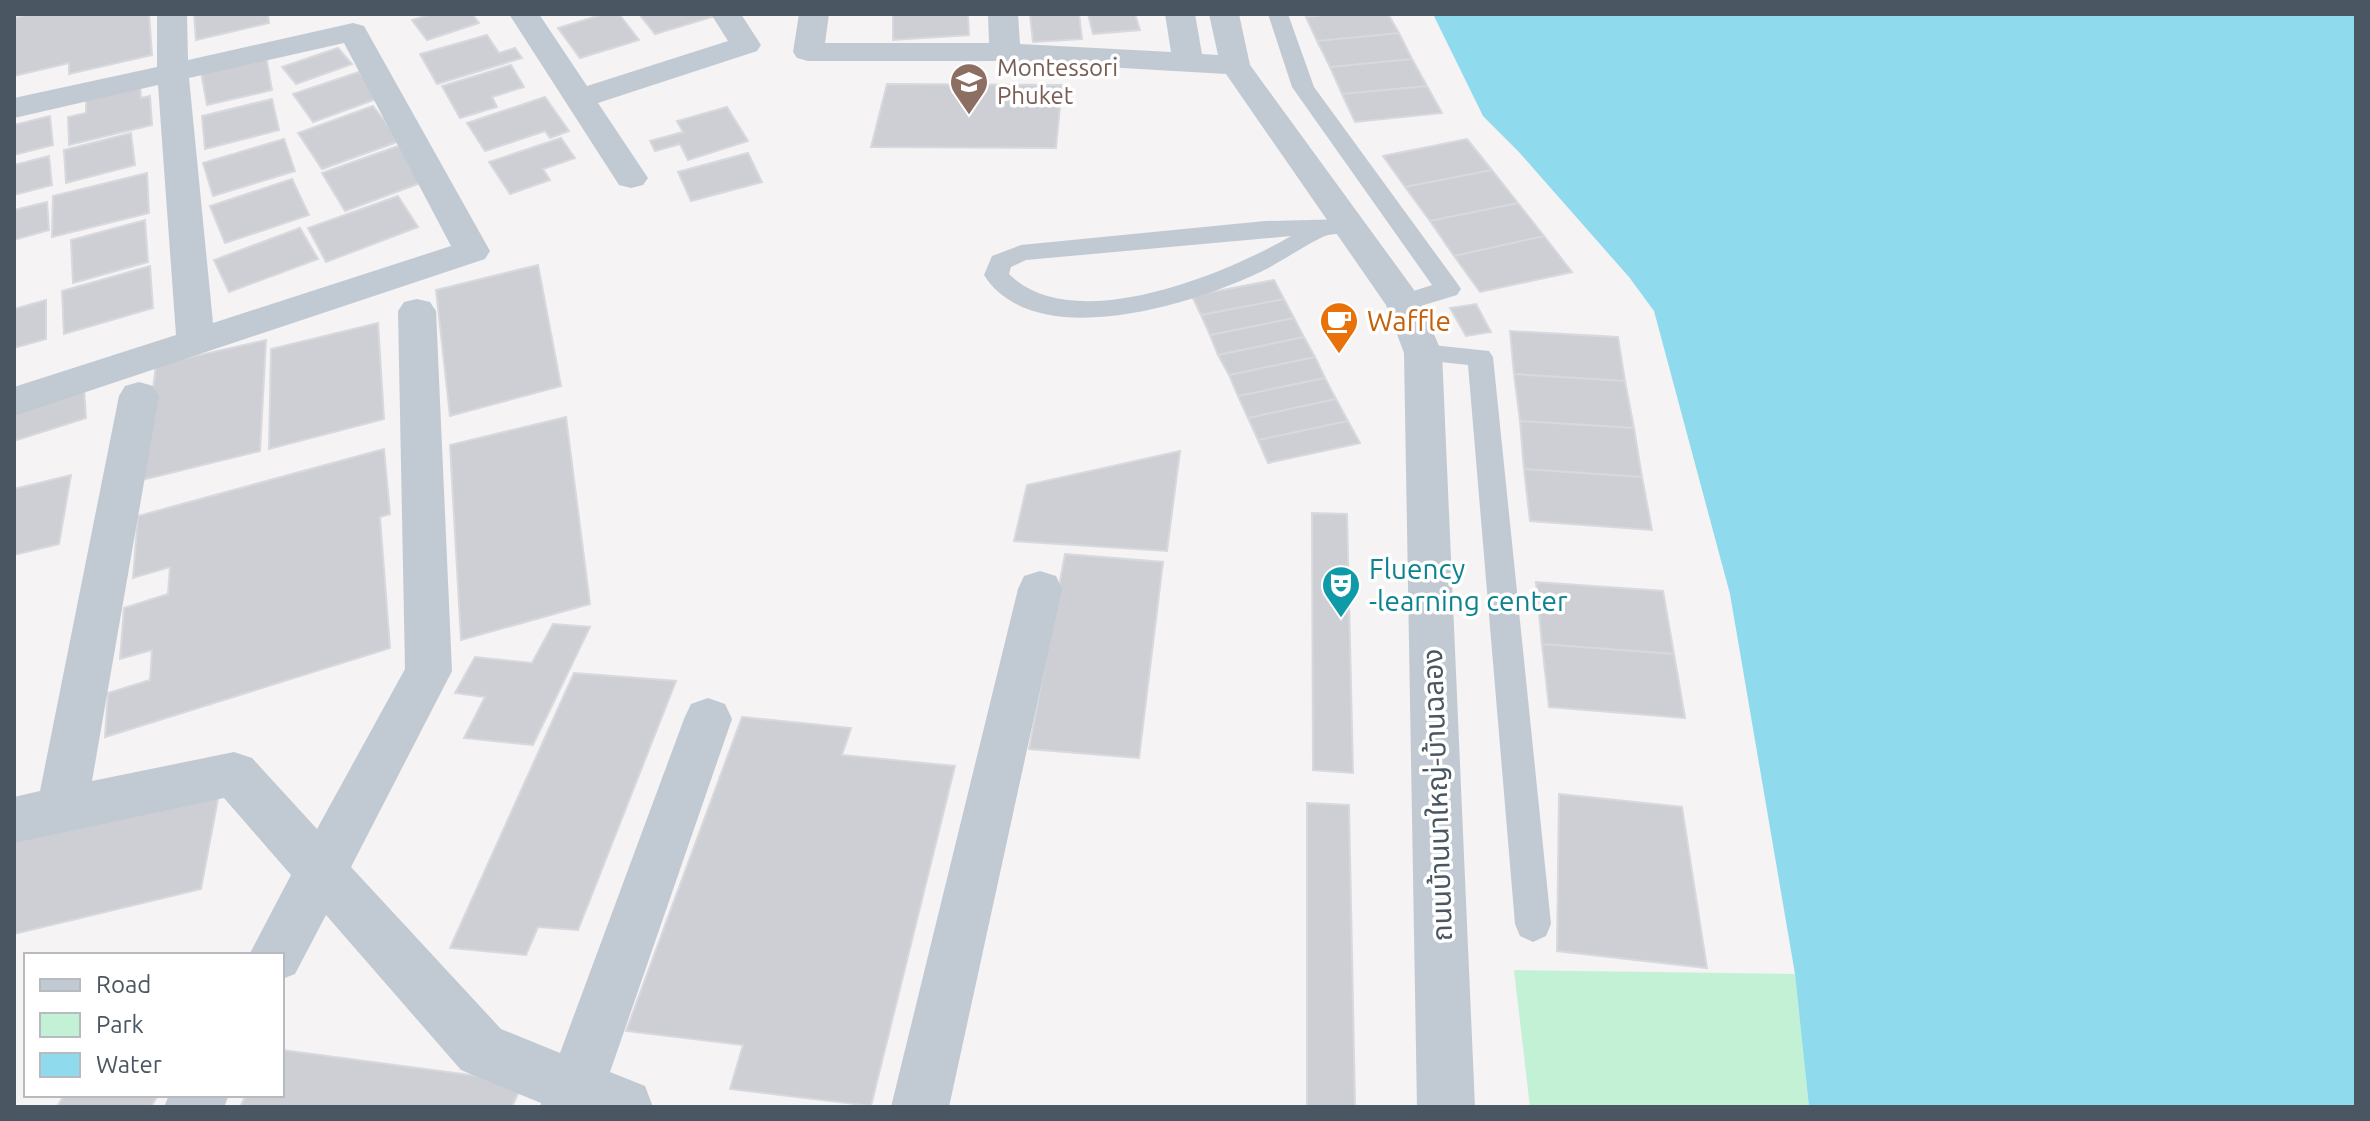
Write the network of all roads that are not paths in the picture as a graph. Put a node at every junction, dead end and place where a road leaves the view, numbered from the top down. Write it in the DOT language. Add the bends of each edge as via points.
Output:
graph roads {
  1 [pos="172,14"];
  2 [pos="524,14"];
  3 [pos="726,14"];
  4 [pos="814,14"];
  5 [pos="1003,14"];
  6 [pos="1180,14"];
  7 [pos="1224,14"];
  8 [pos="1278,14"];
  9 [pos="1005,52"];
  10 [pos="1188,63"];
  11 [pos="1235,65"];
  12 [pos="173,72"];
  13 [pos="580,99"];
  14 [pos="14,108"];
  15 [pos="631,178"];
  16 [pos="1335,227"];
  17 [pos="1404,303"];
  18 [pos="417,311"];
  19 [pos="196,342"];
  20 [pos="1423,353"];
  21 [pos="139,396"];
  22 [pos="14,402"];
  23 [pos="1040,589"];
  24 [pos="708,719"];
  25 [pos="38,815"];
  26 [pos="321,872"];
  27 [pos="1533,924"];
  28 [pos="277,953"];
  29 [pos="573,1097"];
  30 [pos="624,1107"];
  31 [pos="920,1107"];
  32 [pos="1446,1107"];
  1 -- 12 [label="street"];
  2 -- 13 [label="street"];
  3 -- 13 [label="street" via="746,45"];
  4 -- 9 [label="street" via="808,52"];
  5 -- 9 [label="street"];
  6 -- 10 [label="street"];
  7 -- 11 [label="street, ถนนบ้านนาใหญ่-บ้านฉลอง"];
  8 -- 17 [label="lane" via="1303,87 1448,289"];
  9 -- 10 [label="street"];
  10 -- 11 [label="street"];
  11 -- 16 [label="street, ถนนบ้านนาใหญ่-บ้านฉลอง"];
  12 -- 14 [label="street"];
  12 -- 19 [label="street"];
  12 -- 19 [label="street" via="353,32 472,251"];
  13 -- 15 [label="street"];
  16 -- 16 [label="lane" via="1231,276 1130,305 1052,309 1004,289 996,275 1001,262 1021,253"];
  16 -- 17 [label="street, ถนนบ้านนาใหญ่-บ้านฉลอง"];
  17 -- 20 [label="street, ถนนบ้านนาใหญ่-บ้านฉลอง"];
  18 -- 26 [label="street" via="429,671"];
  19 -- 22 [label="street"];
  20 -- 27 [label="lane" via="1480,357"];
  20 -- 32 [label="street, ถนนบ้านนาใหญ่-บ้านฉลอง"];
  21 -- 25 [label="street"];
  23 -- 31 [label="street"];
  24 -- 29 [label="street"];
  25 -- 26 [label="street" via="234,774"];
  26 -- 28 [label="street"];
  26 -- 29 [label="street" via="481,1050"];
  29 -- 30 [label="street"];
}
